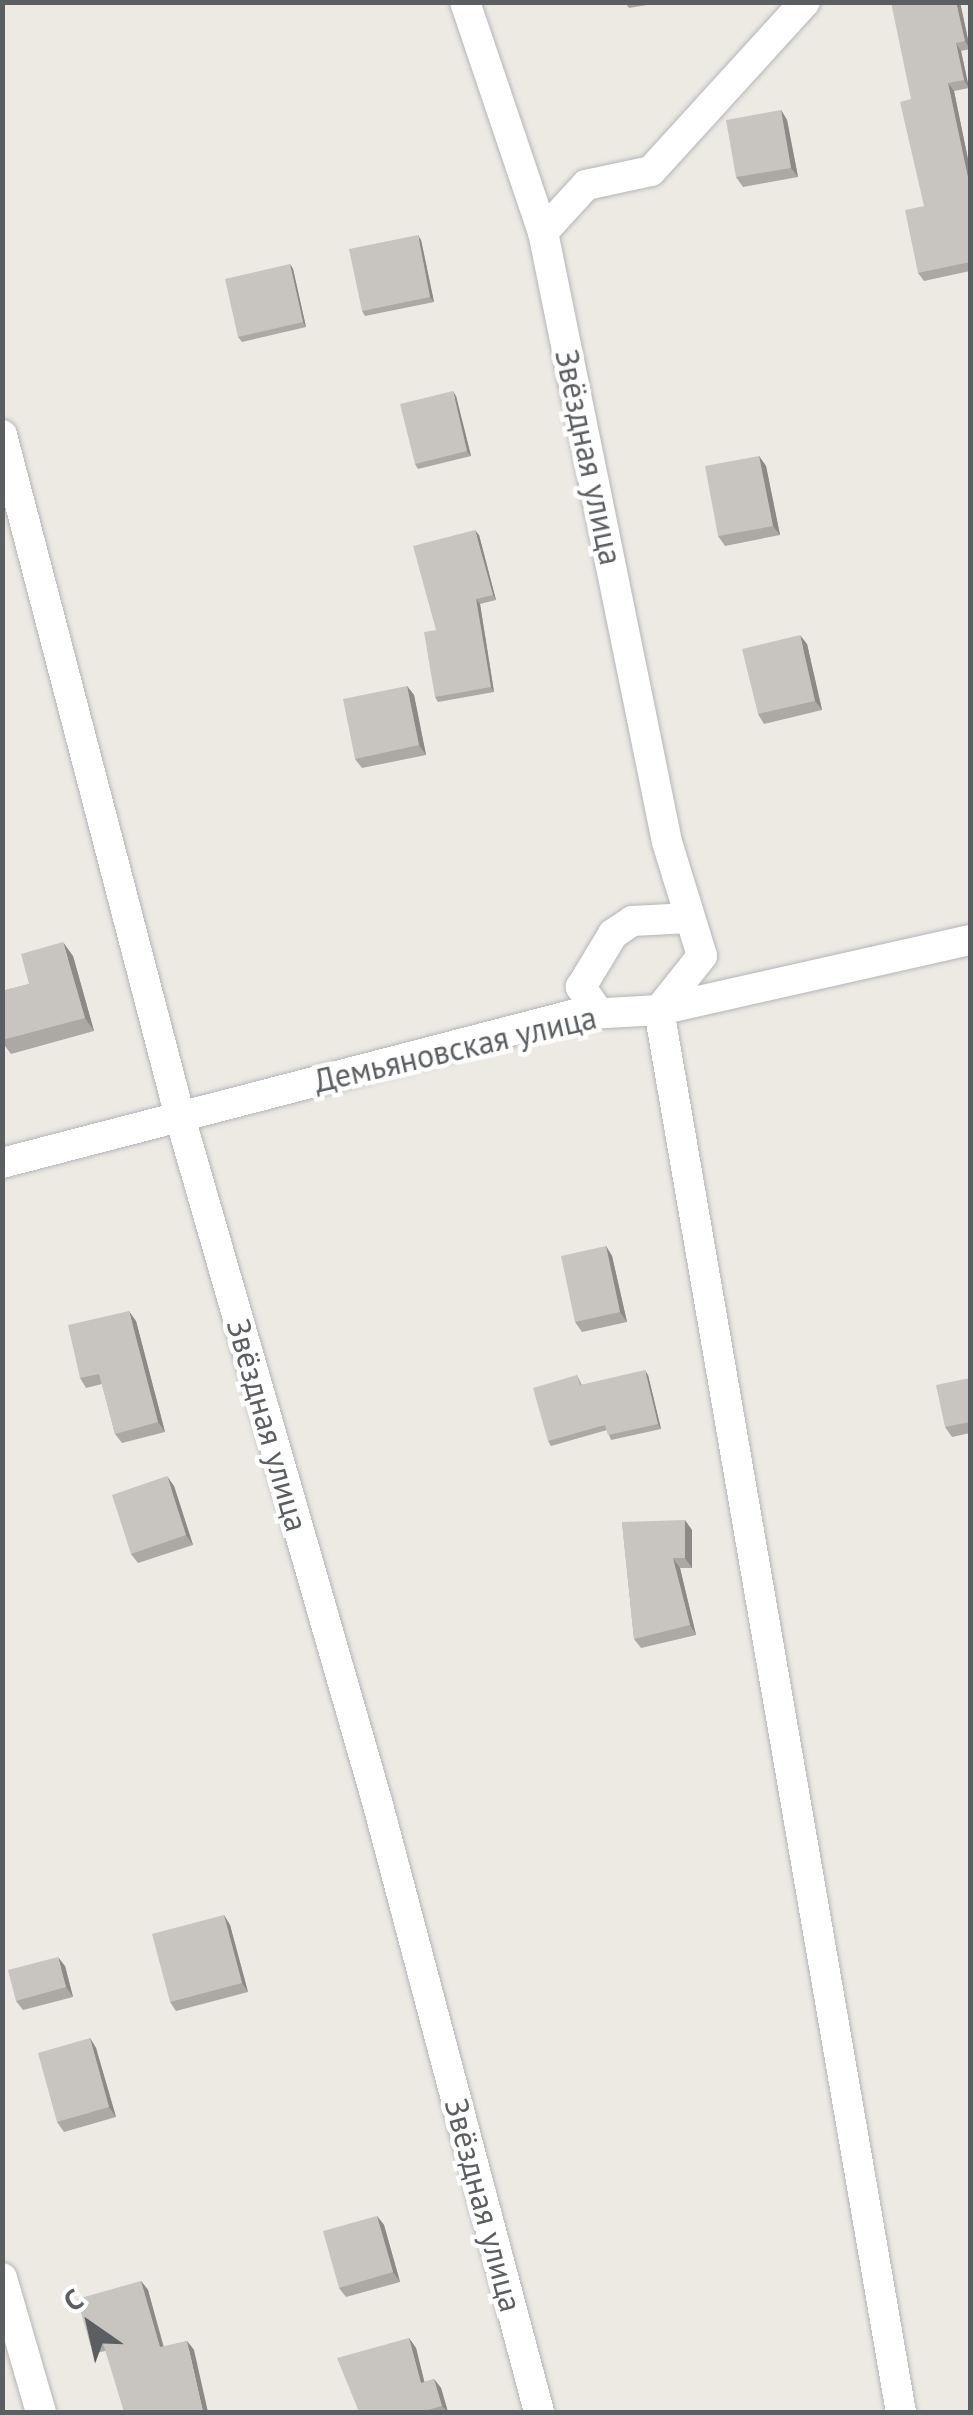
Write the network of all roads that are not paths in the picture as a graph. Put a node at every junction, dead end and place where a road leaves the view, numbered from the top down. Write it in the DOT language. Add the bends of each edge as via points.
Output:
graph roads {
  1 [pos="465,2"];
  2 [pos="805,2"];
  3 [pos="543,232"];
  4 [pos="2,436"];
  5 [pos="690,918"];
  6 [pos="970,940"];
  7 [pos="659,1010"];
  8 [pos="598,1014"];
  9 [pos="180,1117"];
  10 [pos="2,1163"];
  11 [pos="2,2278"];
  12 [pos="41,2412"];
  13 [pos="538,2412"];
  14 [pos="901,2412"];
  1 -- 3 [label="street, Звёздная улица"];
  2 -- 3 [label="street" via="651,171 586,186"];
  3 -- 5 [label="street, Звёздная улица" via="668,842"];
  4 -- 9 [label="street, Звёздная улица"];
  5 -- 7 [label="street, Звёздная улица" via="702,956"];
  5 -- 8 [label="street" via="632,921 613,934 581,987"];
  6 -- 7 [label="street, Демьяновская улица"];
  7 -- 8 [label="street, Демьяновская улица"];
  7 -- 14 [label="street"];
  8 -- 9 [label="street, Демьяновская улица"];
  9 -- 10 [label="street, Демьяновская улица"];
  9 -- 13 [label="street, Звёздная улица" via="378,1805"];
  11 -- 12 [label="street"];
}
